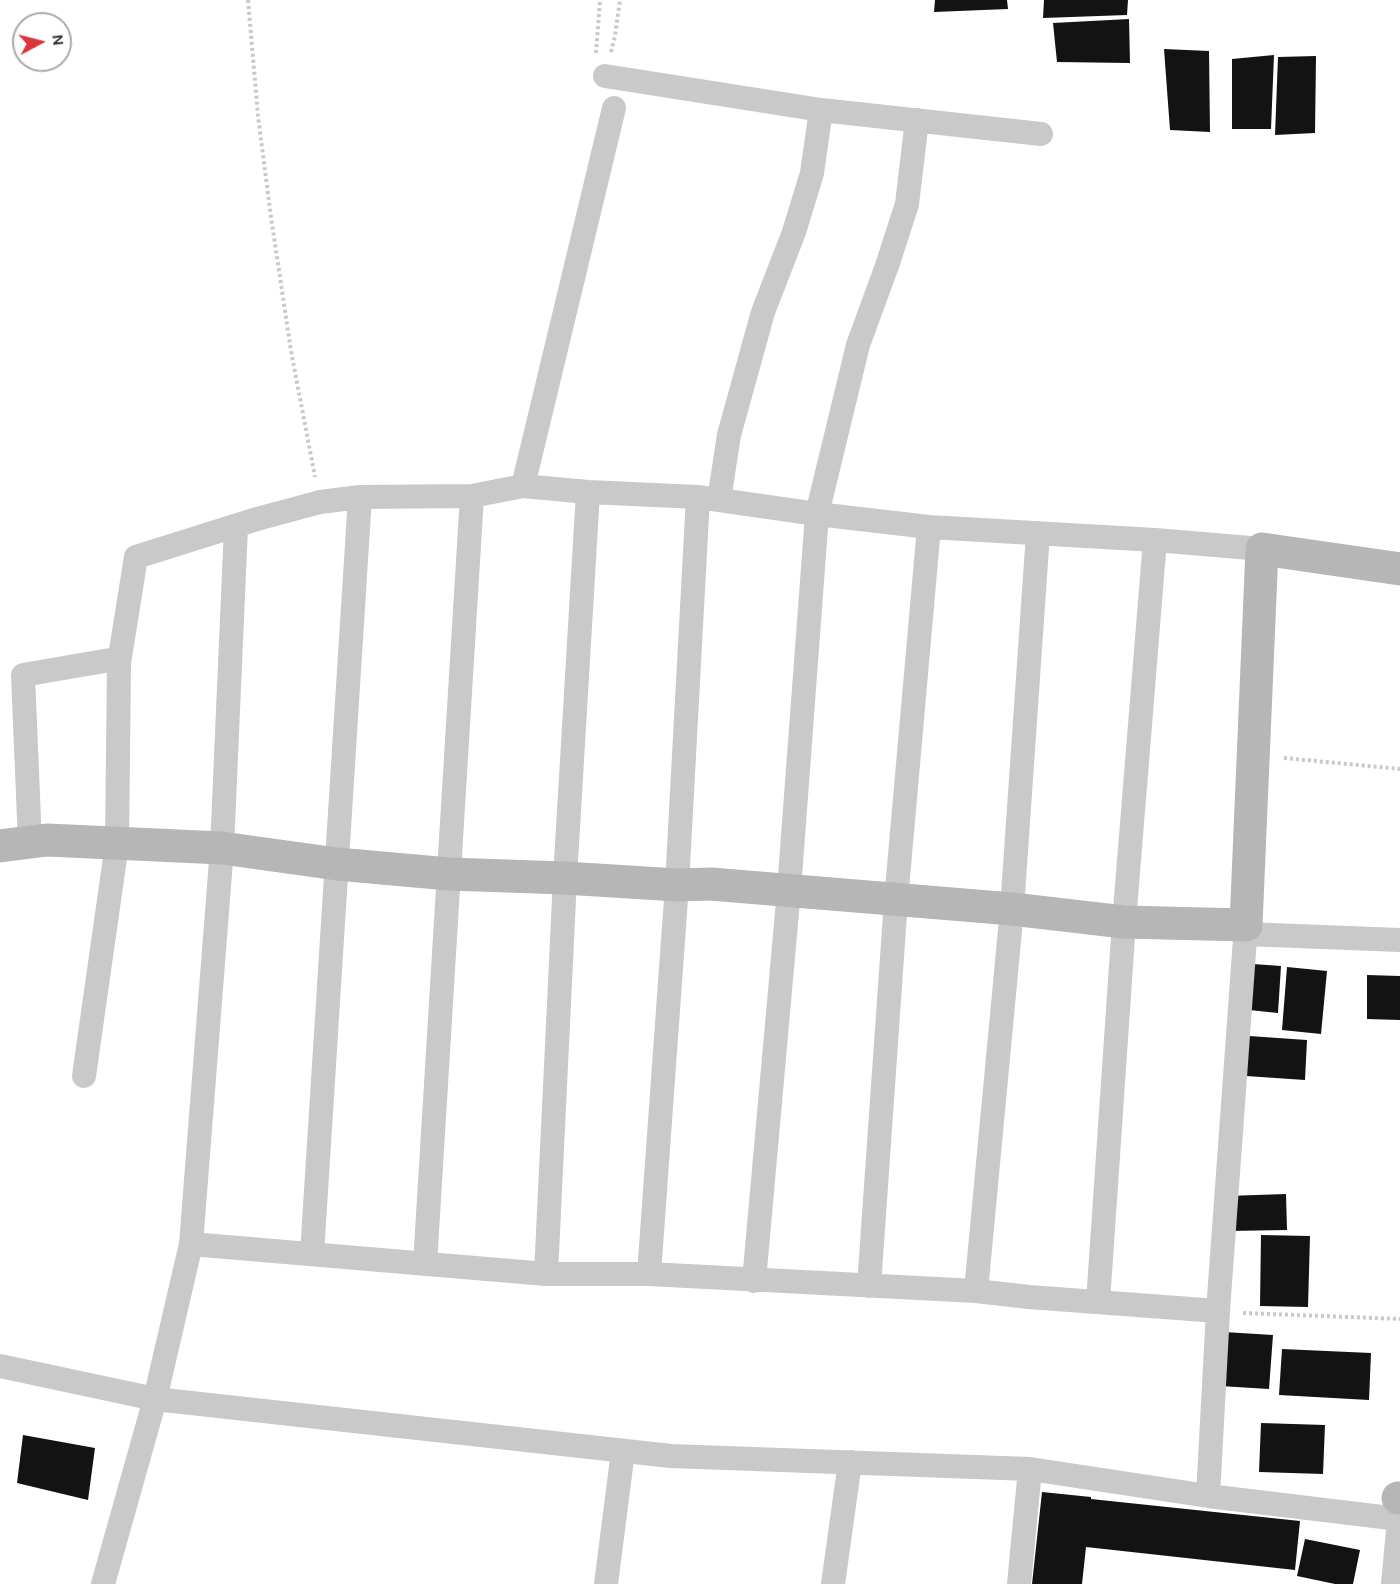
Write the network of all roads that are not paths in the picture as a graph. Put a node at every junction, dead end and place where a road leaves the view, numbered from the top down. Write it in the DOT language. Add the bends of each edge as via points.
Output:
graph roads {
  1 [pos="605,76"];
  2 [pos="614,108"];
  3 [pos="821,110"];
  4 [pos="917,120"];
  5 [pos="1041,134"];
  6 [pos="523,486"];
  7 [pos="588,492"];
  8 [pos="472,496"];
  9 [pos="360,497"];
  10 [pos="709,499"];
  11 [pos="817,514"];
  12 [pos="236,527"];
  13 [pos="929,527"];
  14 [pos="1038,532"];
  15 [pos="1155,540"];
  16 [pos="1262,549"];
  17 [pos="1400,569"];
  18 [pos="118,663"];
  19 [pos="15,844"];
  20 [pos="117,844"];
  21 [pos="222,848"];
  22 [pos="337,864"];
  23 [pos="450,874"];
  24 [pos="564,878"];
  25 [pos="677,885"];
  26 [pos="789,890"];
  27 [pos="896,900"];
  28 [pos="1012,909"];
  29 [pos="1124,922"];
  30 [pos="1245,929"];
  31 [pos="1400,940"];
  32 [pos="84,1076"];
  33 [pos="191,1244"];
  34 [pos="312,1254"];
  35 [pos="425,1264"];
  36 [pos="546,1274"];
  37 [pos="649,1274"];
  38 [pos="754,1281"];
  39 [pos="869,1286"];
  40 [pos="976,1291"];
  41 [pos="1098,1302"];
  42 [pos="1218,1311"];
  43 [pos="0,1366"];
  44 [pos="155,1399"];
  45 [pos="623,1451"];
  46 [pos="850,1462"];
  47 [pos="1030,1468"];
  48 [pos="1208,1496"];
  49 [pos="1399,1500"];
  50 [pos="103,1584"];
  51 [pos="606,1584"];
  52 [pos="833,1584"];
  53 [pos="1019,1584"];
  54 [pos="1393,1584"];
  1 -- 3 [label="street"];
  2 -- 6 [label="street"];
  3 -- 4 [label="street"];
  3 -- 10 [label="street" via="812,172 763,312"];
  4 -- 5 [label="street"];
  4 -- 11 [label="street" via="907,204 858,345"];
  6 -- 7 [label="street"];
  6 -- 8 [label="street"];
  7 -- 10 [label="street"];
  7 -- 24 [label="street"];
  8 -- 9 [label="street"];
  8 -- 23 [label="street"];
  9 -- 12 [label="street" via="320,502"];
  9 -- 22 [label="street"];
  10 -- 11 [label="street"];
  10 -- 25 [label="street"];
  11 -- 13 [label="street"];
  11 -- 26 [label="street"];
  12 -- 18 [label="street" via="136,557"];
  12 -- 21 [label="street"];
  13 -- 14 [label="street"];
  13 -- 27 [label="street"];
  14 -- 15 [label="street"];
  14 -- 28 [label="street"];
  15 -- 16 [label="street"];
  15 -- 29 [label="street"];
  16 -- 17 [label="street"];
  16 -- 30 [label="street"];
  18 -- 19 [label="street" via="116,660 23,675"];
  18 -- 20 [label="street"];
  19 -- 20 [label="street" via="47,840"];
  20 -- 21 [label="street"];
  20 -- 32 [label="street"];
  21 -- 22 [label="street"];
  21 -- 33 [label="street"];
  22 -- 23 [label="street"];
  22 -- 34 [label="street"];
  23 -- 24 [label="street"];
  23 -- 35 [label="street"];
  24 -- 25 [label="street"];
  24 -- 36 [label="street"];
  25 -- 26 [label="street"];
  25 -- 37 [label="street"];
  26 -- 27 [label="street"];
  26 -- 38 [label="street"];
  27 -- 28 [label="street"];
  27 -- 39 [label="street"];
  28 -- 29 [label="street"];
  28 -- 40 [label="street"];
  29 -- 30 [label="street"];
  29 -- 41 [label="street"];
  30 -- 31 [label="street"];
  30 -- 42 [label="street"];
  33 -- 34 [label="street"];
  33 -- 44 [label="street"];
  34 -- 35 [label="street"];
  35 -- 36 [label="street"];
  36 -- 37 [label="street"];
  37 -- 38 [label="street"];
  38 -- 39 [label="street"];
  39 -- 40 [label="street"];
  40 -- 41 [label="street"];
  41 -- 42 [label="street"];
  42 -- 48 [label="street"];
  43 -- 44 [label="street"];
  44 -- 45 [label="street"];
  44 -- 50 [label="street"];
  45 -- 46 [label="street"];
  45 -- 51 [label="street"];
  46 -- 47 [label="street"];
  46 -- 52 [label="street"];
  47 -- 48 [label="street"];
  47 -- 53 [label="street"];
  48 -- 49 [label="street"];
  49 -- 54 [label="street"];
}
